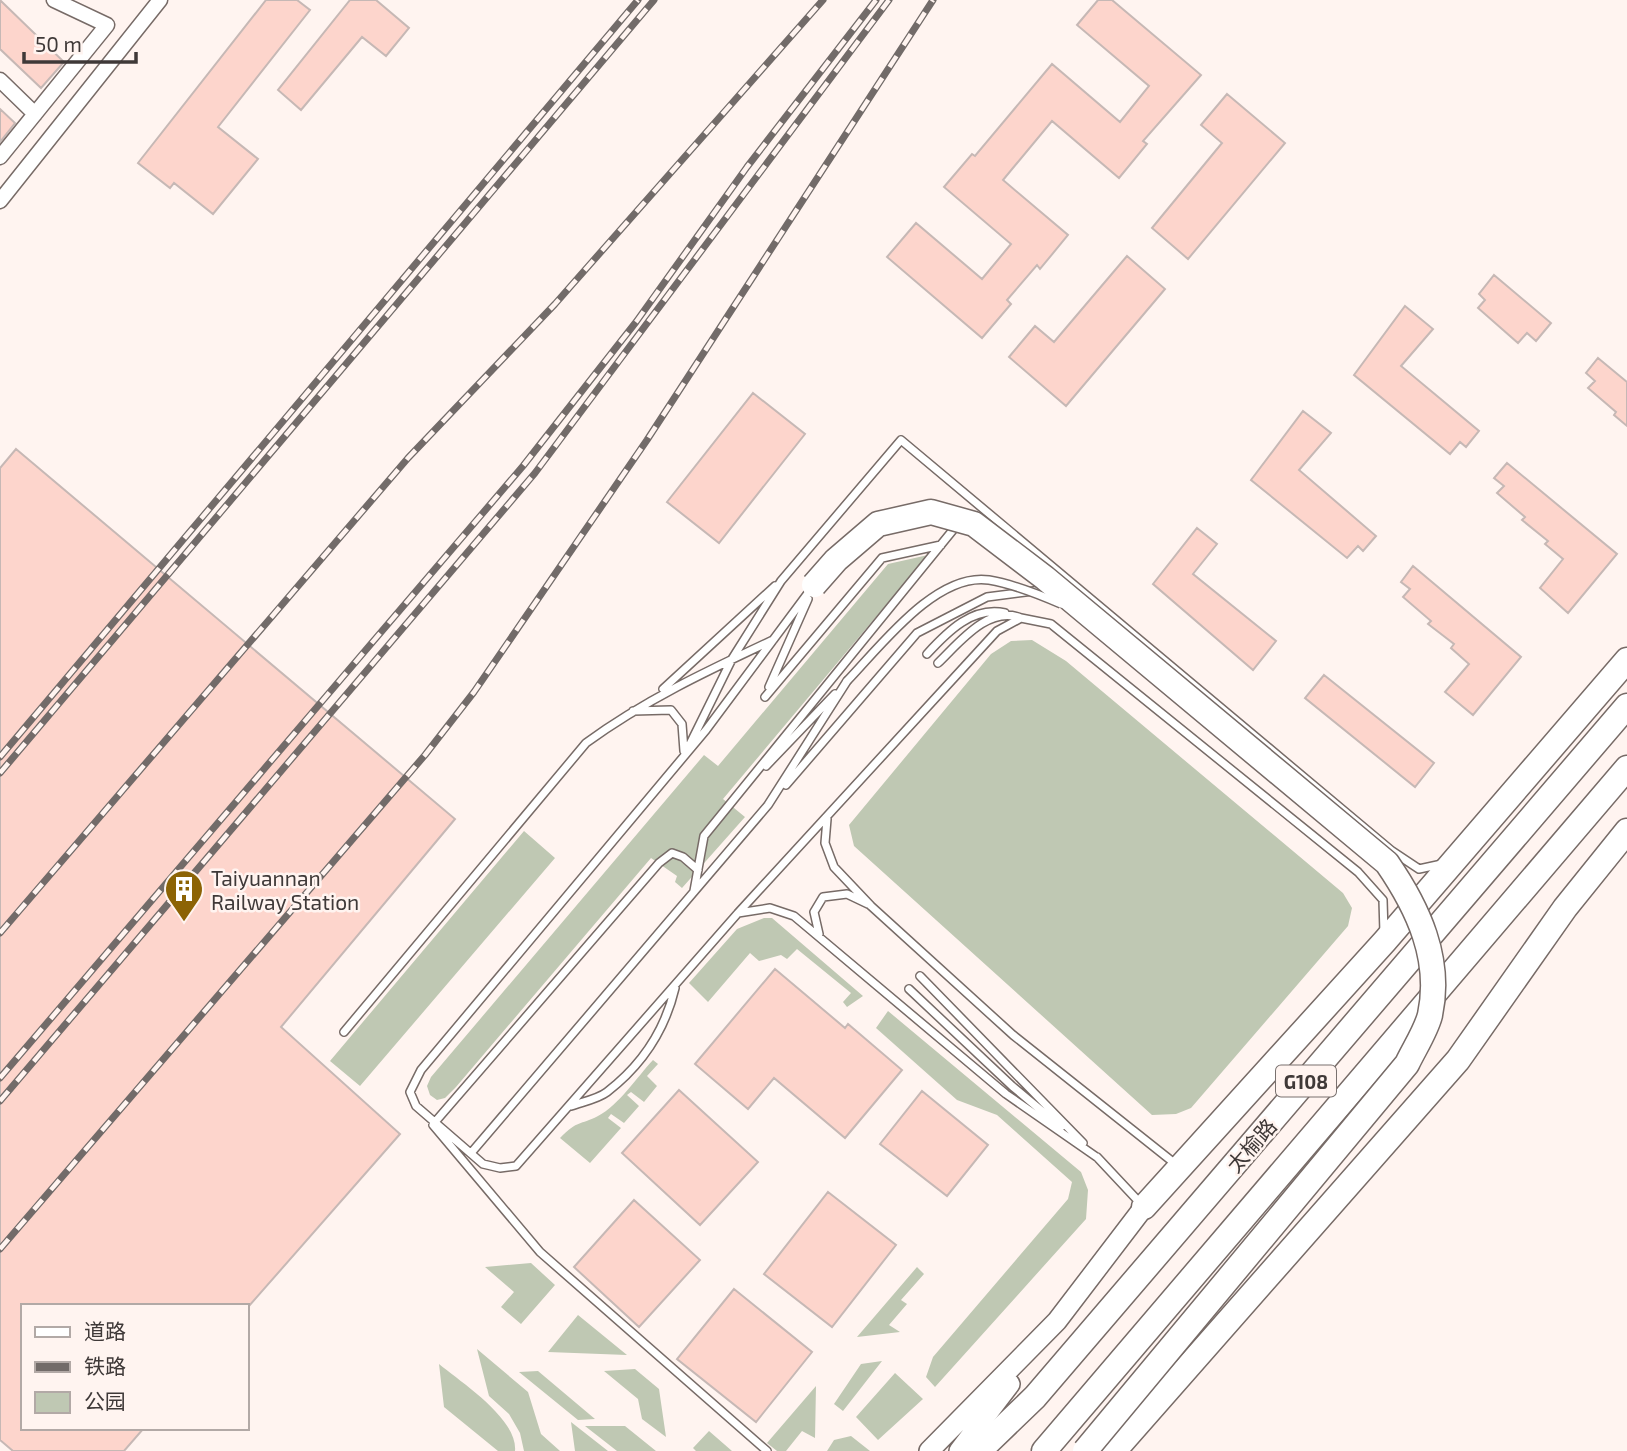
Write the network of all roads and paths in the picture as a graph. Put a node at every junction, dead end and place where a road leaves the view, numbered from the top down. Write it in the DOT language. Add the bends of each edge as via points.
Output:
graph roads {
  1 [pos="54,0"];
  2 [pos="160,0"];
  3 [pos="0,80"];
  4 [pos="35,114"];
  5 [pos="0,157"];
  6 [pos="0,201"];
  7 [pos="975,503"];
  8 [pos="941,545"];
  9 [pos="780,581"];
  10 [pos="814,585"];
  11 [pos="1074,585"];
  12 [pos="1010,614"];
  13 [pos="1091,615"];
  14 [pos="1021,618"];
  15 [pos="773,639"];
  16 [pos="927,654"];
  17 [pos="732,659"];
  18 [pos="1627,660"];
  19 [pos="938,663"];
  20 [pos="847,681"];
  21 [pos="1627,692"];
  22 [pos="656,696"];
  23 [pos="1627,706"];
  24 [pos="629,711"];
  25 [pos="682,759"];
  26 [pos="1627,768"];
  27 [pos="768,805"];
  28 [pos="726,808"];
  29 [pos="1496,813"];
  30 [pos="827,819"];
  31 [pos="1627,831"];
  32 [pos="1454,861"];
  33 [pos="698,870"];
  34 [pos="693,892"];
  35 [pos="871,906"];
  36 [pos="737,913"];
  37 [pos="819,934"];
  38 [pos="1385,941"];
  39 [pos="920,975"];
  40 [pos="675,985"];
  41 [pos="909,989"];
  42 [pos="344,1032"];
  43 [pos="416,1106"];
  44 [pos="570,1106"];
  45 [pos="435,1122"];
  46 [pos="471,1153"];
  47 [pos="1098,1158"];
  48 [pos="1181,1168"];
  49 [pos="1144,1208"];
  50 [pos="1056,1321"];
  51 [pos="768,1451"];
  52 [pos="929,1451"];
  53 [pos="959,1451"];
  54 [pos="979,1451"];
  55 [pos="1044,1451"];
  56 [pos="1085,1451"];
  57 [pos="1114,1451"];
  1 -- 4 [label="street" via="107,25"];
  2 -- 6 [label="street"];
  3 -- 4 [label="street"];
  4 -- 5 [label="street"];
  7 -- 8 [label="lane"];
  7 -- 9 [label="lane" via="901,440"];
  7 -- 11 [label="lane"];
  8 -- 10 [label="lane" via="883,558 765,697"];
  8 -- 28 [label="lane"];
  9 -- 17 [label="lane"];
  9 -- 22 [label="lane"];
  10 -- 13 [label="highway, bridge" via="878,524 931,512 974,524"];
  10 -- 15 [label="lane"];
  11 -- 27 [label="lane" via="987,597 917,633"];
  11 -- 32 [label="lane" via="1392,851 1419,869"];
  12 -- 14 [label="lane"];
  12 -- 16 [label="lane" via="990,610 970,618 948,631"];
  12 -- 19 [label="lane" via="971,631"];
  13 -- 20 [label="lane, bridge" via="986,579 957,585 926,601"];
  13 -- 56 [label="highway, bridge" via="1387,863 1409,895 1432,952 1430,1015 1407,1064"];
  14 -- 30 [label="lane" via="997,631"];
  14 -- 38 [label="lane" via="1051,624 1358,872 1383,900"];
  15 -- 17 [label="lane"];
  15 -- 25 [label="lane"];
  17 -- 22 [label="lane"];
  17 -- 25 [label="lane"];
  18 -- 29 [label="highway"];
  20 -- 27 [label="lane"];
  20 -- 28 [label="lane"];
  21 -- 29 [label="highway"];
  22 -- 24 [label="lane"];
  23 -- 54 [label="highway, 太榆路 / G108" via="1035,1397"];
  24 -- 25 [label="lane" via="671,710 682,724"];
  24 -- 42 [label="lane" via="586,743"];
  25 -- 43 [label="lane" via="421,1070 411,1092"];
  26 -- 55 [label="highway, 太榆路 / G108"];
  27 -- 34 [label="lane"];
  28 -- 33 [label="lane" via="704,836"];
  29 -- 32 [label="highway"];
  30 -- 35 [label="lane" via="825,843 834,867"];
  30 -- 36 [label="lane"];
  31 -- 57 [label="highway" via="1565,908 1458,1060"];
  32 -- 38 [label="highway"];
  33 -- 34 [label="lane"];
  33 -- 45 [label="lane" via="672,853 659,863"];
  34 -- 46 [label="lane"];
  35 -- 37 [label="lane" via="846,894 823,897 814,912"];
  35 -- 48 [label="lane" via="1013,1035"];
  36 -- 37 [label="lane" via="771,908 794,916"];
  36 -- 40 [label="lane"];
  37 -- 47 [label="lane" via="1006,1094"];
  38 -- 48 [label="highway"];
  39 -- 47 [label="lane"];
  40 -- 44 [label="lane"];
  40 -- 44 [label="lane" via="669,1012 647,1054 605,1094"];
  41 -- 47 [label="lane" via="1012,1086"];
  43 -- 45 [label="lane"];
  43 -- 51 [label="lane" via="540,1252"];
  44 -- 46 [label="lane" via="516,1167 483,1164"];
  45 -- 46 [label="lane"];
  47 -- 49 [label="lane"];
  48 -- 49 [label="highway"];
  49 -- 50 [label="main road"];
  50 -- 52 [label="main road"];
  50 -- 53 [label="main road"];
}
